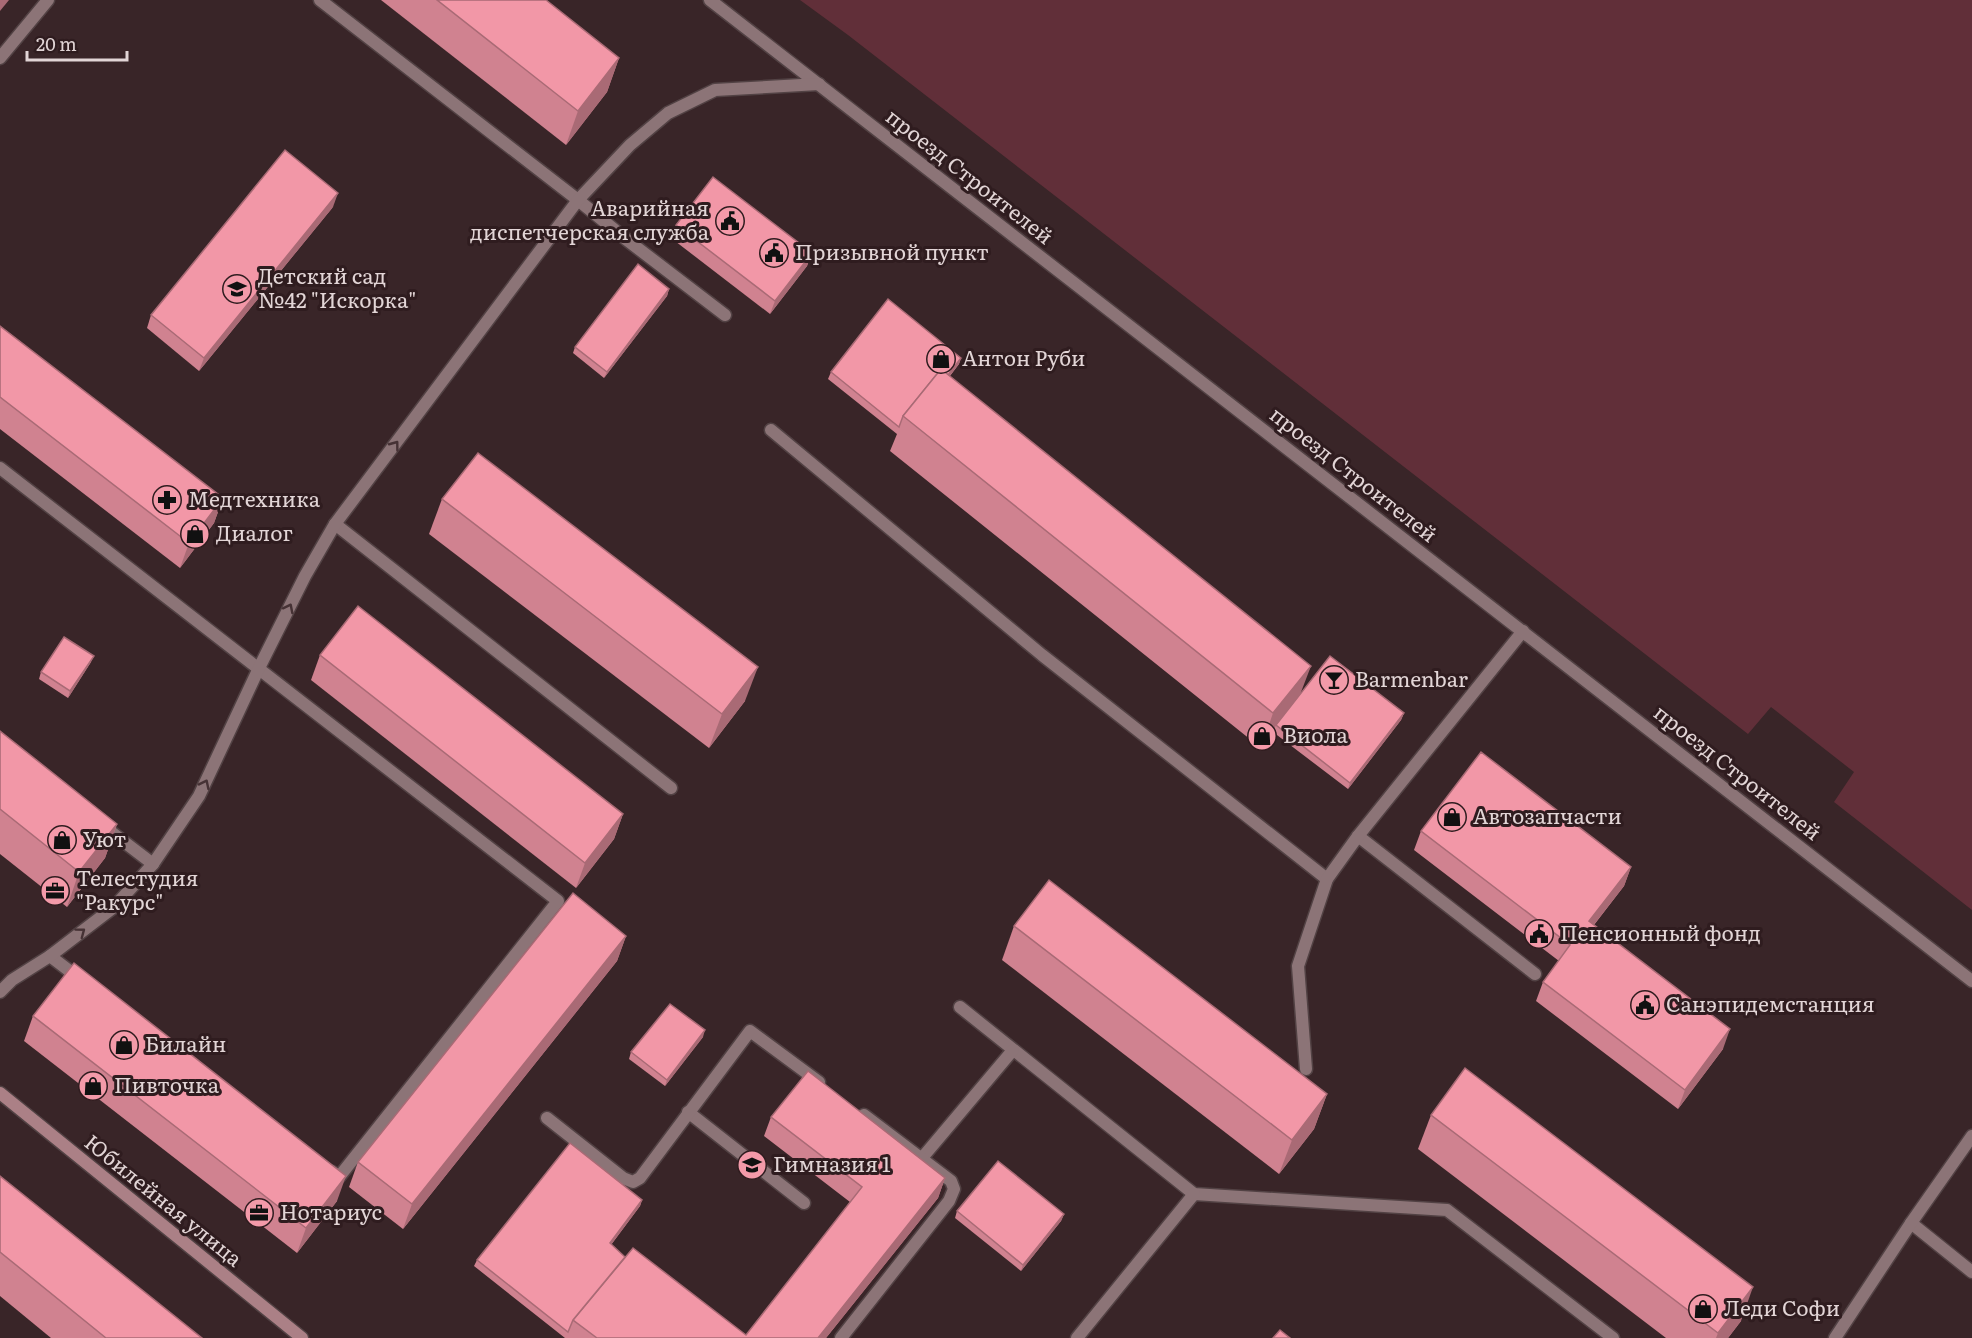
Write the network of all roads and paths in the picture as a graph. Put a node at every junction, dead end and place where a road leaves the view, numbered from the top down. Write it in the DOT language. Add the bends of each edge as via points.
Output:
graph roads {
  1 [pos="48,0"];
  2 [pos="320,0"];
  3 [pos="710,0"];
  4 [pos="0,58"];
  5 [pos="819,84"];
  6 [pos="578,200"];
  7 [pos="725,315"];
  8 [pos="771,430"];
  9 [pos="0,468"];
  10 [pos="335,524"];
  11 [pos="1523,631"];
  12 [pos="259,668"];
  13 [pos="672,788"];
  14 [pos="90,815"];
  15 [pos="1358,836"];
  16 [pos="153,864"];
  17 [pos="1327,879"];
  18 [pos="50,956"];
  19 [pos="1535,974"];
  20 [pos="1972,981"];
  21 [pos="87,984"];
  22 [pos="0,992"];
  23 [pos="960,1007"];
  24 [pos="1013,1050"];
  25 [pos="1306,1069"];
  26 [pos="826,1087"];
  27 [pos="0,1093"];
  28 [pos="855,1109"];
  29 [pos="688,1112"];
  30 [pos="546,1118"];
  31 [pos="1972,1136"];
  32 [pos="922,1158"];
  33 [pos="325,1167"];
  34 [pos="1194,1194"];
  35 [pos="804,1203"];
  36 [pos="1911,1223"];
  37 [pos="1972,1272"];
  38 [pos="302,1338"];
  39 [pos="841,1338"];
  40 [pos="1077,1338"];
  41 [pos="1613,1338"];
  42 [pos="1835,1338"];
  1 -- 4 [label="street"];
  2 -- 6 [label="street"];
  3 -- 5 [label="street, проезд Строителей"];
  5 -- 6 [label="street" via="715,90 668,113 630,145"];
  5 -- 11 [label="street, проезд Строителей"];
  6 -- 7 [label="street"];
  10 -- 6 [label="street, one-way"];
  8 -- 17 [label="street" via="1042,655"];
  9 -- 12 [label="street"];
  12 -- 10 [label="street, one-way"];
  10 -- 13 [label="street"];
  11 -- 15 [label="street"];
  11 -- 20 [label="street, проезд Строителей"];
  16 -- 12 [label="street, one-way" via="199,796"];
  12 -- 33 [label="street" via="558,901 339,1177"];
  14 -- 16 [label="street"];
  15 -- 17 [label="street"];
  15 -- 19 [label="street"];
  18 -- 16 [label="street, one-way" via="114,907"];
  17 -- 25 [label="street" via="1298,966"];
  18 -- 21 [label="street"];
  18 -- 22 [label="street"];
  23 -- 24 [label="street"];
  24 -- 32 [label="street"];
  24 -- 34 [label="street"];
  26 -- 29 [label="street" via="750,1030"];
  27 -- 38 [label="street, Юбилейная улица"];
  28 -- 32 [label="street"];
  29 -- 30 [label="street" via="640,1178 633,1182 622,1178"];
  29 -- 35 [label="street"];
  31 -- 36 [label="street"];
  32 -- 39 [label="street" via="951,1181 954,1189 949,1202"];
  34 -- 40 [label="street"];
  34 -- 41 [label="street" via="1447,1210"];
  36 -- 37 [label="street"];
  36 -- 42 [label="street"];
}
